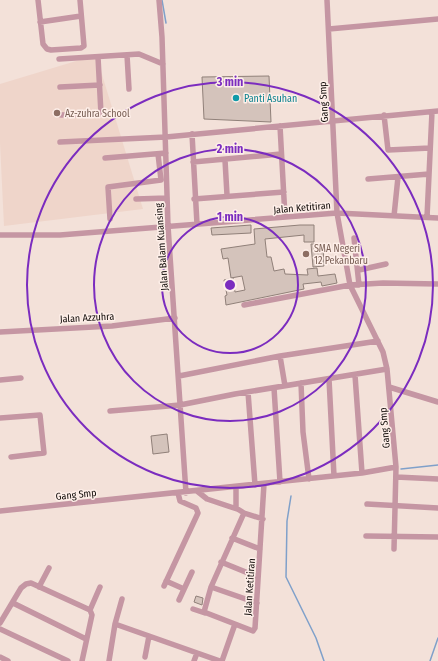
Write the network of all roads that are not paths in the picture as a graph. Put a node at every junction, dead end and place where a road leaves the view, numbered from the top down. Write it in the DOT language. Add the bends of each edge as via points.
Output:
graph roads {
  1 [pos="38,0"];
  2 [pos="80,0"];
  3 [pos="159,0"];
  4 [pos="327,0"];
  5 [pos="81,16"];
  6 [pos="438,19"];
  7 [pos="40,22"];
  8 [pos="329,29"];
  9 [pos="127,55"];
  10 [pos="98,57"];
  11 [pos="59,59"];
  12 [pos="163,64"];
  13 [pos="100,85"];
  14 [pos="60,87"];
  15 [pos="130,89"];
  16 [pos="435,111"];
  17 [pos="61,115"];
  18 [pos="384,116"];
  19 [pos="333,122"];
  20 [pos="280,126"];
  21 [pos="192,134"];
  22 [pos="166,136"];
  23 [pos="60,142"];
  24 [pos="430,148"];
  25 [pos="166,153"];
  26 [pos="158,154"];
  27 [pos="281,154"];
  28 [pos="105,158"];
  29 [pos="225,160"];
  30 [pos="193,162"];
  31 [pos="429,174"];
  32 [pos="398,177"];
  33 [pos="368,179"];
  34 [pos="284,192"];
  35 [pos="227,195"];
  36 [pos="167,198"];
  37 [pos="136,199"];
  38 [pos="194,199"];
  39 [pos="337,213"];
  40 [pos="394,216"];
  41 [pos="285,217"];
  42 [pos="427,217"];
  43 [pos="438,218"];
  44 [pos="110,220"];
  45 [pos="197,224"];
  46 [pos="168,226"];
  47 [pos="0,235"];
  48 [pos="354,238"];
  49 [pos="386,264"];
  50 [pos="359,270"];
  51 [pos="438,284"];
  52 [pos="350,285"];
  53 [pos="359,285"];
  54 [pos="244,305"];
  55 [pos="175,318"];
  56 [pos="0,332"];
  57 [pos="378,341"];
  58 [pos="280,356"];
  59 [pos="387,369"];
  60 [pos="355,375"];
  61 [pos="179,376"];
  62 [pos="21,378"];
  63 [pos="329,379"];
  64 [pos="0,380"];
  65 [pos="301,383"];
  66 [pos="285,386"];
  67 [pos="389,387"];
  68 [pos="274,388"];
  69 [pos="248,392"];
  70 [pos="438,402"];
  71 [pos="180,405"];
  72 [pos="110,411"];
  73 [pos="0,418"];
  74 [pos="11,457"];
  75 [pos="396,467"];
  76 [pos="362,473"];
  77 [pos="334,476"];
  78 [pos="396,477"];
  79 [pos="309,479"];
  80 [pos="438,479"];
  81 [pos="280,482"];
  82 [pos="264,484"];
  83 [pos="255,485"];
  84 [pos="236,487"];
  85 [pos="198,491"];
  86 [pos="186,492"];
  87 [pos="178,493"];
  88 [pos="367,504"];
  89 [pos="395,506"];
  90 [pos="438,508"];
  91 [pos="237,509"];
  92 [pos="0,511"];
  93 [pos="244,513"];
  94 [pos="263,518"];
  95 [pos="366,536"];
  96 [pos="394,536"];
  97 [pos="438,537"];
  98 [pos="232,538"];
  99 [pos="260,549"];
  100 [pos="394,549"];
  101 [pos="221,562"];
  102 [pos="48,568"];
  103 [pos="192,572"];
  104 [pos="258,577"];
  105 [pos="39,587"];
  106 [pos="100,587"];
  107 [pos="211,587"];
  108 [pos="184,589"];
  109 [pos="122,599"];
  110 [pos="180,600"];
  111 [pos="257,603"];
  112 [pos="13,604"];
  113 [pos="90,610"];
  114 [pos="192,610"];
  115 [pos="205,614"];
  116 [pos="0,623"];
  117 [pos="116,624"];
  118 [pos="235,624"];
  119 [pos="0,629"];
  120 [pos="149,636"];
  121 [pos="86,639"];
  122 [pos="197,653"];
  123 [pos="0,657"];
  124 [pos="145,657"];
  125 [pos="8,661"];
  126 [pos="68,661"];
  127 [pos="82,661"];
  128 [pos="109,661"];
  129 [pos="194,661"];
  130 [pos="221,661"];
  1 -- 7 [label="street"];
  2 -- 5 [label="street"];
  3 -- 12 [label="street, Jalan Balam Kuansing"];
  4 -- 8 [label="street, Gang Smp"];
  5 -- 7 [label="street"];
  5 -- 7 [label="street" via="85,43 81,48 47,49 43,44"];
  6 -- 8 [label="street"];
  8 -- 19 [label="street, Gang Smp"];
  9 -- 10 [label="street"];
  9 -- 12 [label="street" via="139,54"];
  9 -- 15 [label="street"];
  10 -- 11 [label="street"];
  10 -- 13 [label="street"];
  12 -- 22 [label="street, Jalan Balam Kuansing"];
  13 -- 14 [label="street"];
  13 -- 17 [label="street" via="101,114"];
  16 -- 18 [label="street"];
  16 -- 24 [label="street"];
  18 -- 19 [label="street"];
  18 -- 24 [label="street" via="388,150"];
  19 -- 20 [label="street"];
  19 -- 39 [label="street, Gang Smp"];
  20 -- 21 [label="street"];
  20 -- 27 [label="street"];
  21 -- 22 [label="street"];
  21 -- 30 [label="street"];
  22 -- 23 [label="street"];
  22 -- 25 [label="street, Jalan Balam Kuansing"];
  24 -- 31 [label="street"];
  25 -- 26 [label="street"];
  25 -- 36 [label="street, Jalan Balam Kuansing"];
  26 -- 28 [label="street"];
  26 -- 44 [label="street" via="160,180 108,186"];
  27 -- 29 [label="street"];
  27 -- 34 [label="street"];
  29 -- 30 [label="street"];
  29 -- 35 [label="street"];
  30 -- 38 [label="street"];
  31 -- 32 [label="street"];
  31 -- 42 [label="street"];
  32 -- 33 [label="street"];
  32 -- 40 [label="street"];
  34 -- 35 [label="street"];
  34 -- 41 [label="street"];
  35 -- 38 [label="street"];
  36 -- 37 [label="street"];
  36 -- 46 [label="street, Jalan Balam Kuansing"];
  38 -- 45 [label="street"];
  39 -- 40 [label="street, Jalan Ketitiran"];
  39 -- 41 [label="street, Jalan Ketitiran"];
  39 -- 52 [label="street, Gang Smp"];
  40 -- 42 [label="street, Jalan Ketitiran"];
  41 -- 45 [label="street, Jalan Ketitiran"];
  42 -- 43 [label="street, Jalan Ketitiran"];
  45 -- 46 [label="street, Jalan Ketitiran"];
  46 -- 47 [label="street, Jalan Ketitiran" via="60,235"];
  46 -- 55 [label="street, Jalan Balam Kuansing"];
  48 -- 50 [label="street"];
  49 -- 50 [label="street"];
  50 -- 53 [label="street"];
  51 -- 53 [label="street"];
  52 -- 53 [label="street"];
  52 -- 54 [label="street"];
  52 -- 57 [label="street, Gang Smp"];
  55 -- 56 [label="street, Jalan Azzuhra" via="112,326"];
  55 -- 61 [label="street, Jalan Balam Kuansing"];
  57 -- 58 [label="street"];
  57 -- 59 [label="street, Gang Smp"];
  58 -- 61 [label="street"];
  58 -- 66 [label="street"];
  59 -- 60 [label="street"];
  59 -- 67 [label="street, Gang Smp"];
  60 -- 63 [label="street"];
  60 -- 76 [label="street"];
  61 -- 71 [label="street, Jalan Balam Kuansing"];
  62 -- 64 [label="street"];
  63 -- 65 [label="street"];
  63 -- 77 [label="street"];
  65 -- 66 [label="street"];
  65 -- 79 [label="street" via="303,432"];
  66 -- 68 [label="street"];
  67 -- 70 [label="street"];
  67 -- 75 [label="street, Gang Smp"];
  68 -- 69 [label="street"];
  68 -- 81 [label="street"];
  69 -- 71 [label="street"];
  69 -- 83 [label="street"];
  71 -- 72 [label="street"];
  71 -- 86 [label="street, Jalan Balam Kuansing"];
  73 -- 74 [label="street" via="40,415 44,453"];
  75 -- 76 [label="street, Gang Smp"];
  75 -- 78 [label="street"];
  76 -- 77 [label="street, Gang Smp"];
  77 -- 79 [label="street, Gang Smp"];
  78 -- 80 [label="street"];
  78 -- 89 [label="street"];
  79 -- 81 [label="street, Gang Smp"];
  81 -- 82 [label="street, Gang Smp"];
  82 -- 83 [label="street, Gang Smp"];
  82 -- 94 [label="street, Jalan Ketitiran"];
  83 -- 84 [label="street, Gang Smp"];
  84 -- 85 [label="street, Gang Smp"];
  84 -- 91 [label="street"];
  85 -- 86 [label="street, Gang Smp"];
  85 -- 91 [label="street" via="207,499"];
  86 -- 87 [label="street, Gang Smp"];
  87 -- 92 [label="street, Gang Smp"];
  87 -- 108 [label="street" via="180,501 196,508 198,513 165,584"];
  88 -- 89 [label="street"];
  89 -- 90 [label="street"];
  89 -- 96 [label="street"];
  91 -- 93 [label="street"];
  93 -- 94 [label="street"];
  93 -- 98 [label="street"];
  94 -- 99 [label="street, Jalan Ketitiran"];
  95 -- 96 [label="street"];
  96 -- 97 [label="street"];
  96 -- 100 [label="street"];
  98 -- 99 [label="street"];
  98 -- 101 [label="street"];
  99 -- 104 [label="street, Jalan Ketitiran"];
  101 -- 104 [label="street"];
  101 -- 107 [label="street"];
  102 -- 105 [label="street"];
  103 -- 108 [label="street"];
  104 -- 111 [label="street, Jalan Ketitiran"];
  105 -- 112 [label="street" via="31,583 26,584 21,588"];
  105 -- 113 [label="street"];
  106 -- 113 [label="street"];
  107 -- 111 [label="street"];
  107 -- 115 [label="street"];
  108 -- 110 [label="street"];
  109 -- 117 [label="street"];
  111 -- 118 [label="street, Jalan Ketitiran" via="253,631"];
  112 -- 116 [label="street"];
  112 -- 121 [label="street"];
  113 -- 121 [label="street" via="92,615"];
  114 -- 115 [label="street, Jalan Ketitiran"];
  115 -- 118 [label="street, Jalan Ketitiran"];
  117 -- 120 [label="street"];
  117 -- 128 [label="street"];
  118 -- 130 [label="street"];
  119 -- 126 [label="street"];
  120 -- 122 [label="street"];
  120 -- 124 [label="street"];
  121 -- 127 [label="street"];
  122 -- 129 [label="street"];
  122 -- 130 [label="street"];
  123 -- 125 [label="street"];
}
